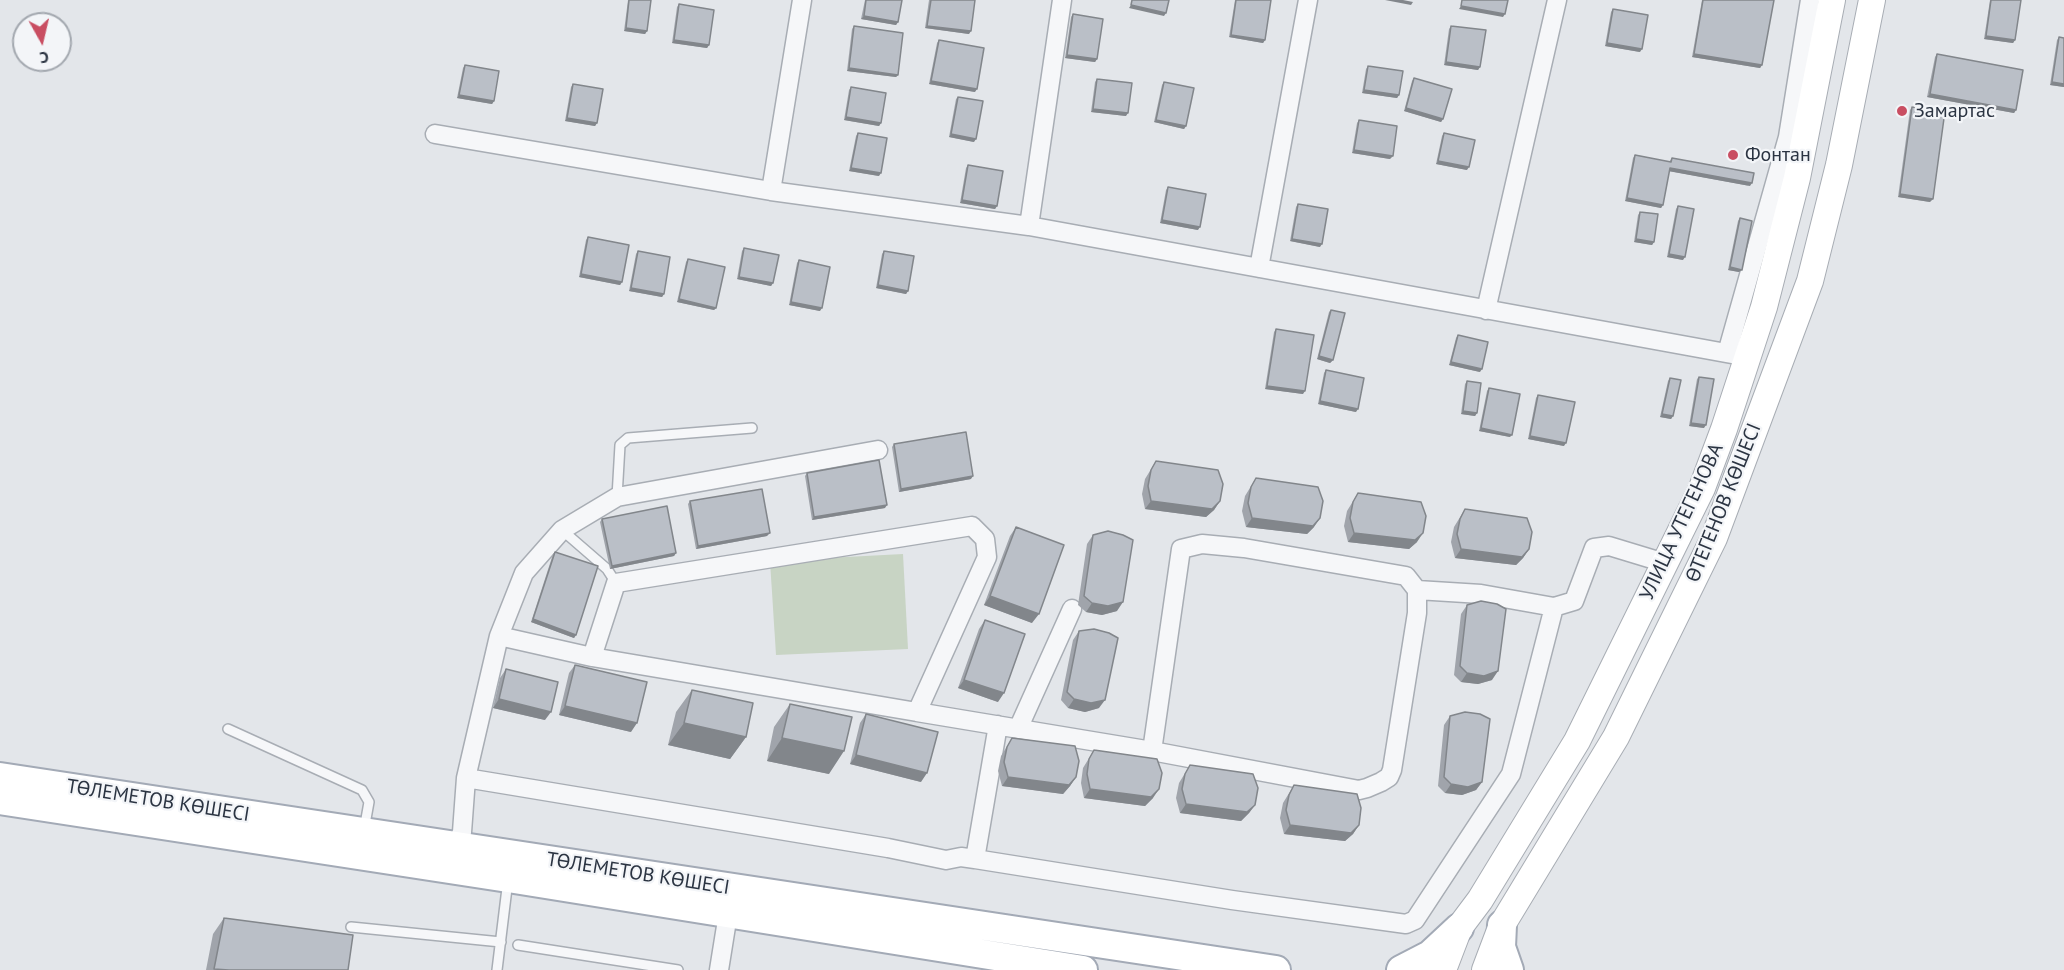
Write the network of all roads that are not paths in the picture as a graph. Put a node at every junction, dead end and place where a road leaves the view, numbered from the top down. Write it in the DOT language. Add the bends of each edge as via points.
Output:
graph roads {
  1 [pos="802,0"];
  2 [pos="1062,0"];
  3 [pos="1308,0"];
  4 [pos="1557,0"];
  5 [pos="1810,0"];
  6 [pos="1832,0"];
  7 [pos="1872,0"];
  8 [pos="435,134"];
  9 [pos="771,190"];
  10 [pos="1029,226"];
  11 [pos="1259,268"];
  12 [pos="1486,310"];
  13 [pos="1737,355"];
  14 [pos="752,428"];
  15 [pos="879,450"];
  16 [pos="617,497"];
  17 [pos="562,530"];
  18 [pos="1665,563"];
  19 [pos="616,583"];
  20 [pos="1417,590"];
  21 [pos="1554,607"];
  22 [pos="1072,609"];
  23 [pos="499,636"];
  24 [pos="592,657"];
  25 [pos="917,712"];
  26 [pos="998,725"];
  27 [pos="228,729"];
  28 [pos="1018,729"];
  29 [pos="1152,751"];
  30 [pos="0,777"];
  31 [pos="466,778"];
  32 [pos="0,800"];
  33 [pos="364,832"];
  34 [pos="456,846"];
  35 [pos="975,858"];
  36 [pos="510,866"];
  37 [pos="728,914"];
  38 [pos="1502,925"];
  39 [pos="351,927"];
  40 [pos="1459,928"];
  41 [pos="501,942"];
  42 [pos="519,945"];
  43 [pos="497,970"];
  44 [pos="678,970"];
  45 [pos="719,970"];
  46 [pos="1083,970"];
  47 [pos="1276,970"];
  48 [pos="1401,970"];
  49 [pos="1443,970"];
  50 [pos="1485,970"];
  51 [pos="1509,970"];
  1 -- 9 [label="street"];
  2 -- 10 [label="street"];
  3 -- 11 [label="street"];
  4 -- 12 [label="street"];
  5 -- 13 [label="street" via="1788,137"];
  6 -- 13 [label="main road, УЛИЦА УТЕГЕНОВА" via="1797,178 1764,307"];
  7 -- 38 [label="main road, ӨТЕГЕНОВ КӨШЕСІ" via="1839,165 1810,281 1714,538 1616,737"];
  8 -- 9 [label="street"];
  9 -- 10 [label="street"];
  10 -- 11 [label="street"];
  11 -- 12 [label="street"];
  12 -- 13 [label="street"];
  13 -- 18 [label="main road, УЛИЦА УТЕГЕНОВА" via="1724,429 1702,488"];
  14 -- 16 [label="lane" via="628,438 620,446"];
  15 -- 16 [label="street"];
  16 -- 17 [label="street"];
  17 -- 19 [label="lane" via="607,569"];
  17 -- 23 [label="street" via="524,573"];
  18 -- 21 [label="street" via="1609,546 1593,548 1574,601"];
  18 -- 40 [label="main road, УЛИЦА УТЕГЕНОВА" via="1577,741"];
  19 -- 24 [label="street"];
  19 -- 25 [label="street" via="972,526 985,539 987,557"];
  20 -- 21 [label="street" via="1481,594"];
  20 -- 29 [label="street" via="1417,613 1392,770 1381,782 1359,790"];
  20 -- 29 [label="street" via="1406,576 1256,550 1202,544 1181,549"];
  21 -- 35 [label="street" via="1511,774 1416,920 1406,924 1232,900"];
  22 -- 28 [label="street"];
  23 -- 24 [label="street"];
  23 -- 31 [label="street"];
  24 -- 25 [label="street"];
  25 -- 26 [label="street"];
  26 -- 28 [label="street"];
  26 -- 35 [label="street"];
  27 -- 33 [label="lane" via="362,790 369,802"];
  28 -- 29 [label="street"];
  30 -- 33 [label="main road, ТӨЛЕМЕТОВ КӨШЕСІ"];
  31 -- 34 [label="street" via="462,832"];
  31 -- 35 [label="street" via="946,860"];
  32 -- 36 [label="main road, ТӨЛЕМЕТОВ КӨШЕСІ"];
  33 -- 34 [label="main road, ТӨЛЕМЕТОВ КӨШЕСІ"];
  34 -- 36 [label="main road, ТӨЛЕМЕТОВ КӨШЕСІ"];
  36 -- 37 [label="main road, ТӨЛЕМЕТОВ КӨШЕСІ"];
  36 -- 41 [label="lane"];
  36 -- 47 [label="main road, ТӨЛЕМЕТОВ КӨШЕСІ"];
  37 -- 45 [label="street"];
  37 -- 46 [label="main road, ТӨЛЕМЕТОВ КӨШЕСІ"];
  38 -- 50 [label="main road, ӨТЕГЕНОВ КӨШЕСІ"];
  38 -- 51 [label="main road" via="1501,947"];
  39 -- 41 [label="lane"];
  40 -- 48 [label="main road" via="1430,955"];
  40 -- 49 [label="main road, УЛИЦА УТЕГЕНОВА"];
  41 -- 43 [label="lane"];
  42 -- 44 [label="lane"];
}
